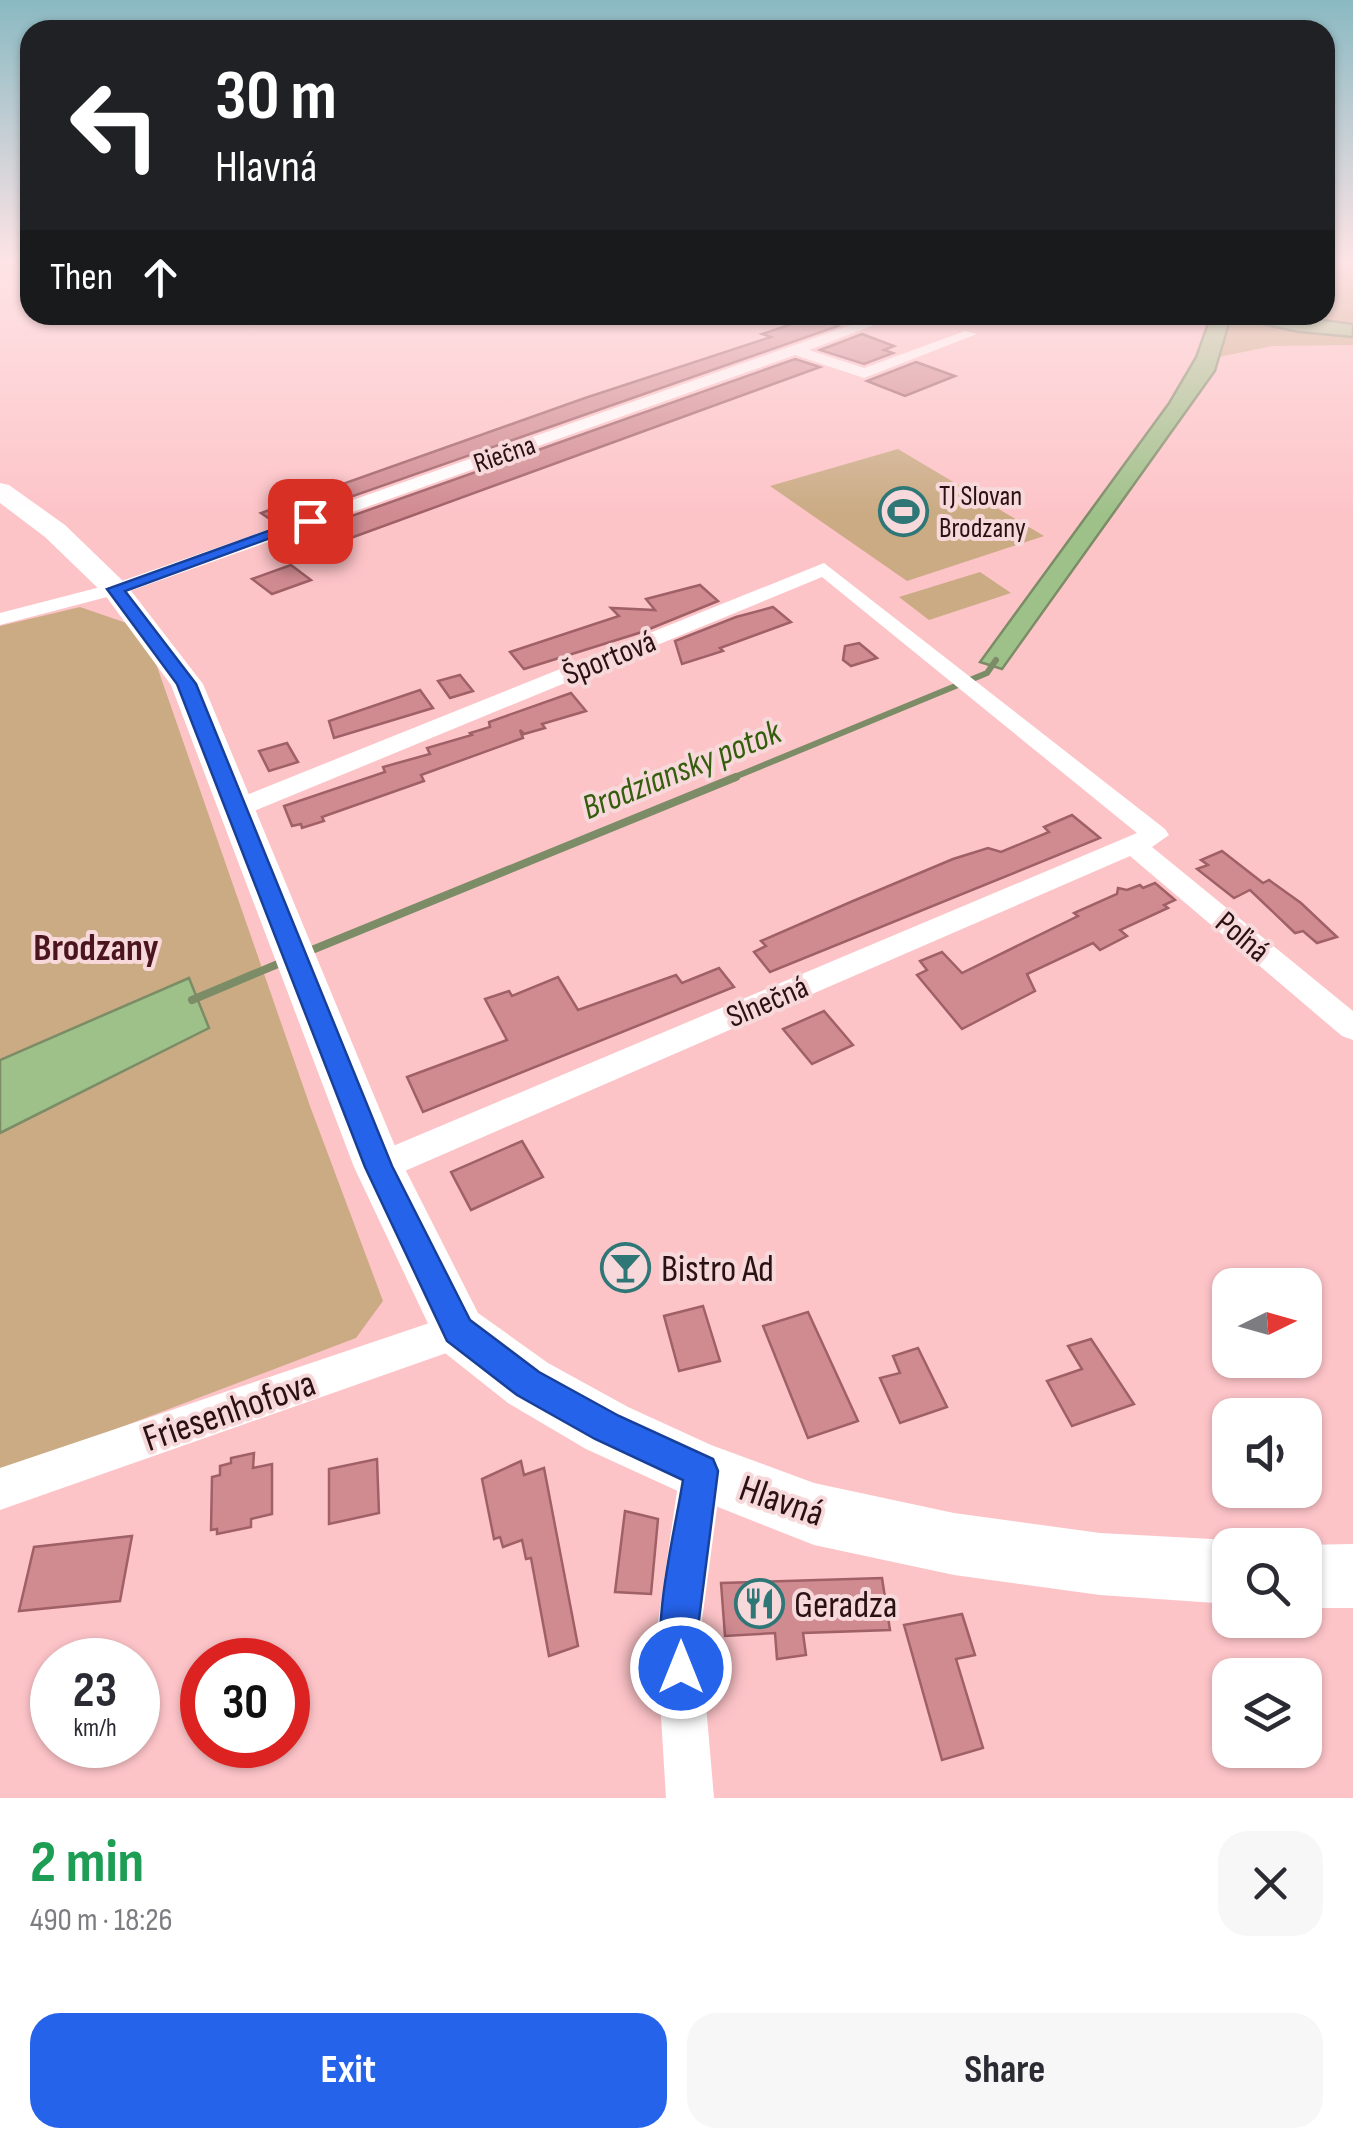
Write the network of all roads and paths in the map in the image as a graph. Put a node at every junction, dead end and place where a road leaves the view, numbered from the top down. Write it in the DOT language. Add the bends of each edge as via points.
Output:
graph roads {
  1 [pos="804,347"];
  2 [pos="936,347"];
  3 [pos="795,350"];
  4 [pos="0,491"];
  5 [pos="115,589"];
  6 [pos="0,619"];
  7 [pos="964,682"];
  8 [pos="238,808"];
  9 [pos="1144,840"];
  10 [pos="1353,1028"];
  11 [pos="379,1167"];
  12 [pos="458,1331"];
  13 [pos="701,1471"];
  14 [pos="0,1489"];
  15 [pos="1212,1571"];
  16 [pos="1322,1576"];
  17 [pos="1353,1576"];
  18 [pos="690,1798"];
  1 -- 3 [label="street, Riečna"];
  2 -- 3 [label="street" via="864,374"];
  3 -- 5 [label="street, Riečna"];
  4 -- 5 [label="main road, Hlavná" via="55,531"];
  5 -- 6 [label="street, Riečna"];
  5 -- 8 [label="main road, Hlavná" via="186,684"];
  7 -- 8 [label="street, Športová" via="824,569"];
  7 -- 9 [label="street, Poľná"];
  8 -- 11 [label="main road, Hlavná"];
  9 -- 10 [label="street, Poľná"];
  9 -- 11 [label="street, Slnečná"];
  11 -- 12 [label="main road, Hlavná"];
  12 -- 13 [label="main road, Hlavná" via="528,1384"];
  12 -- 14 [label="street, Friesenhofova"];
  13 -- 15 [label="main road, Hlavná" via="814,1514 954,1544"];
  13 -- 18 [label="street" via="678,1635"];
  16 -- 17 [label="main road"];
}
